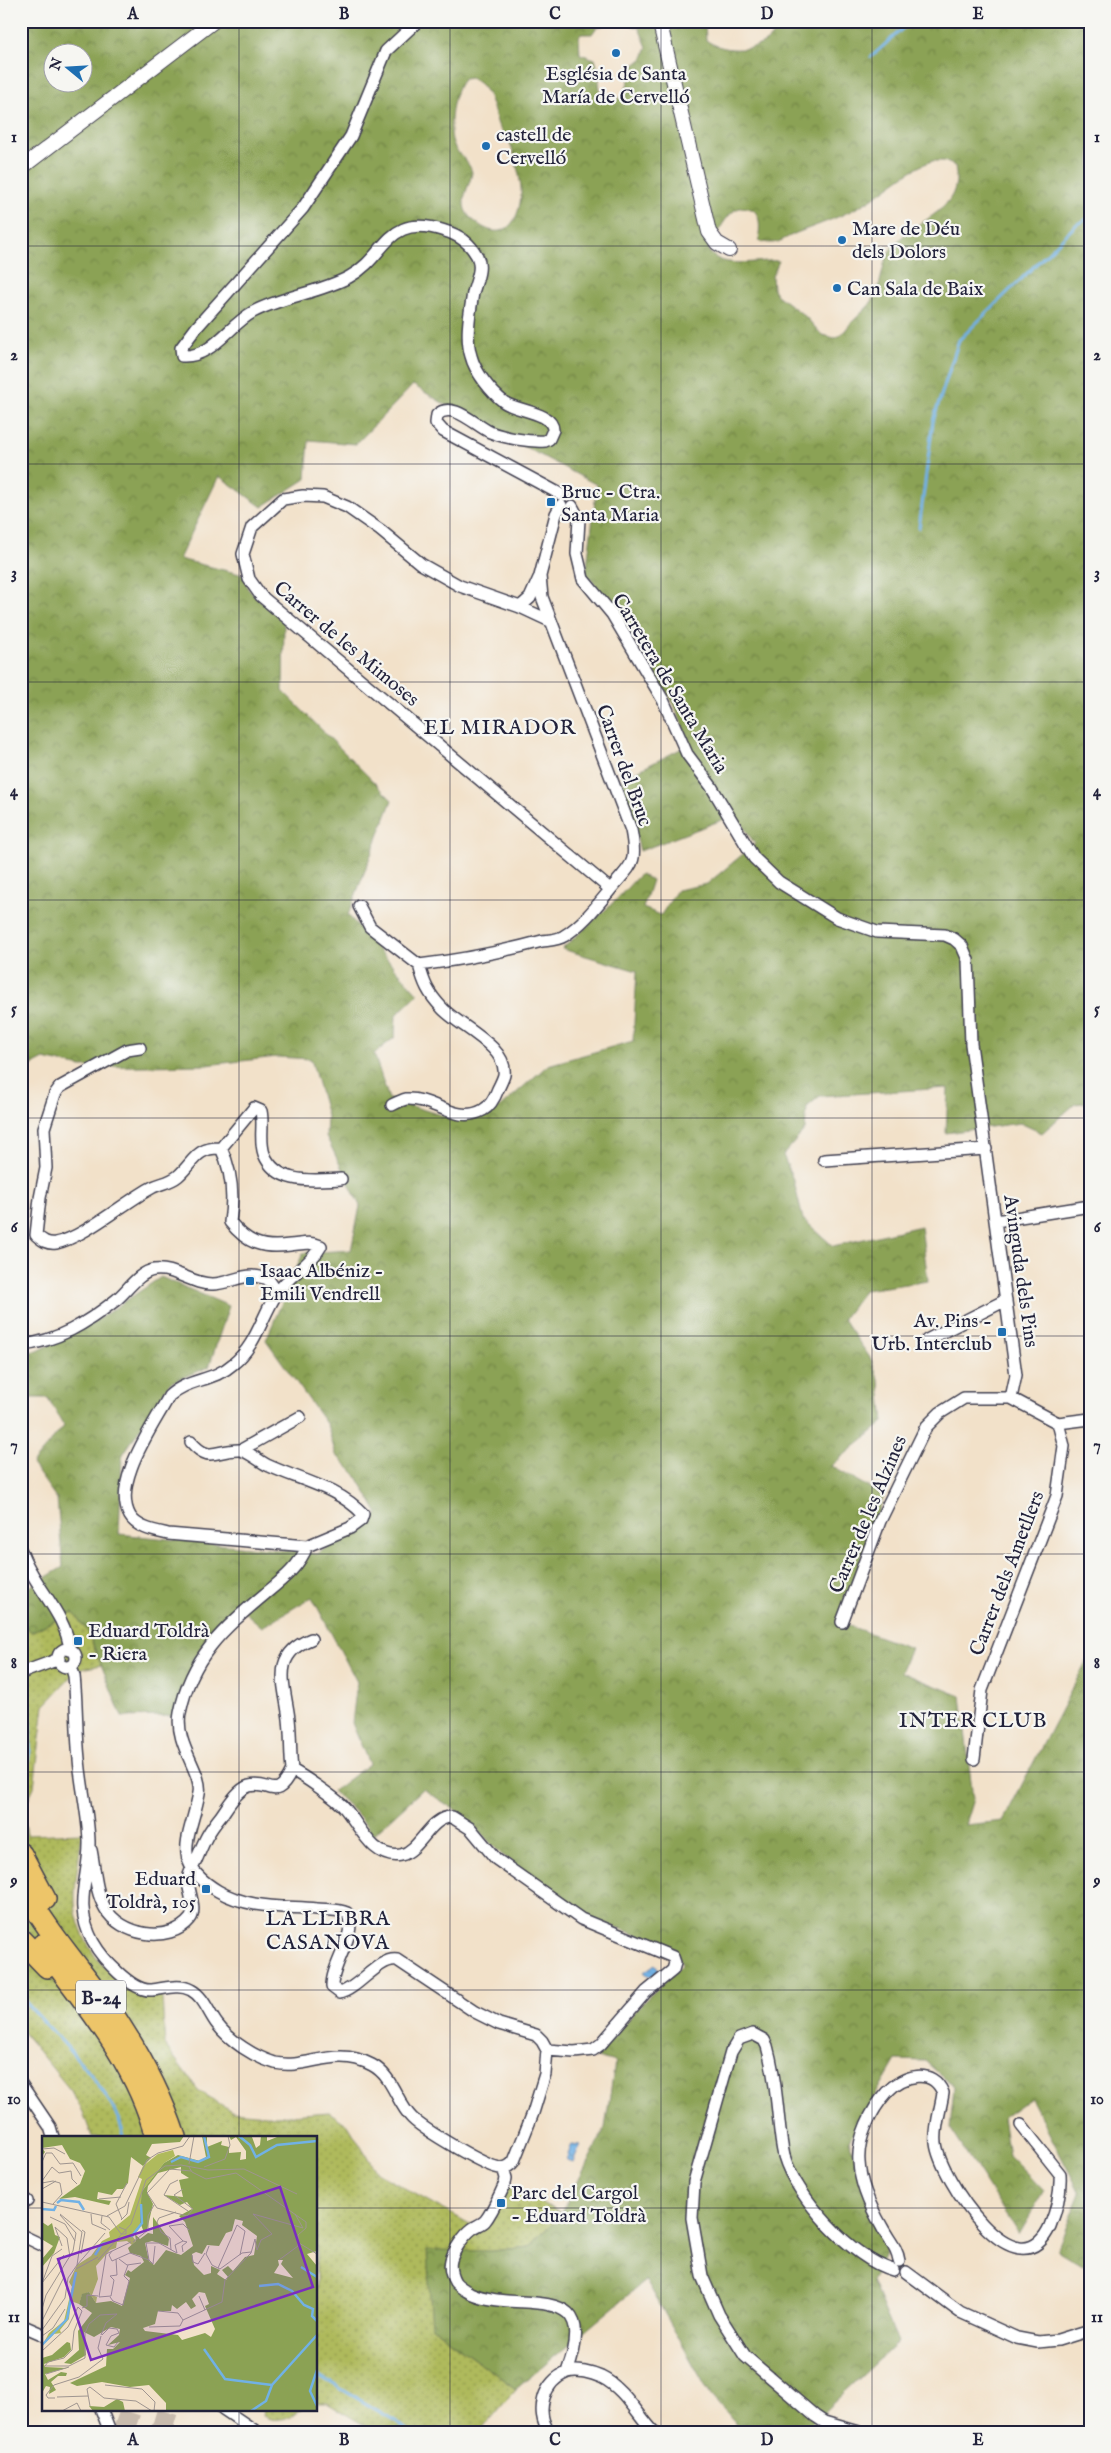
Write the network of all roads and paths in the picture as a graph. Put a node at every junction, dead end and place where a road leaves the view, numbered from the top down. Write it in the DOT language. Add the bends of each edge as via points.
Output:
graph roads {
  1 [pos="214,21"];
  2 [pos="418,21"];
  3 [pos="657,21"];
  4 [pos="21,168"];
  5 [pos="729,250"];
  6 [pos="565,502"];
  7 [pos="540,576"];
  8 [pos="520,607"];
  9 [pos="550,621"];
  10 [pos="610,889"];
  11 [pos="359,906"];
  12 [pos="419,965"];
  13 [pos="140,1048"];
  14 [pos="392,1105"];
  15 [pos="220,1148"];
  16 [pos="986,1149"];
  17 [pos="824,1160"];
  18 [pos="341,1179"];
  19 [pos="1090,1206"];
  20 [pos="996,1221"];
  21 [pos="277,1292"];
  22 [pos="1006,1300"];
  23 [pos="927,1340"];
  24 [pos="21,1345"];
  25 [pos="1011,1398"];
  26 [pos="300,1417"];
  27 [pos="1090,1419"];
  28 [pos="1058,1423"];
  29 [pos="191,1442"];
  30 [pos="241,1450"];
  31 [pos="307,1546"];
  32 [pos="21,1551"];
  33 [pos="842,1622"];
  34 [pos="311,1640"];
  35 [pos="70,1650"];
  36 [pos="58,1659"];
  37 [pos="71,1666"];
  38 [pos="21,1673"];
  39 [pos="974,1759"];
  40 [pos="292,1770"];
  41 [pos="89,1843"];
  42 [pos="21,1854"];
  43 [pos="190,1868"];
  44 [pos="21,1884"];
  45 [pos="21,1916"];
  46 [pos="21,1940"];
  47 [pos="84,2002"];
  48 [pos="547,2050"];
  49 [pos="139,2056"];
  50 [pos="21,2084"];
  51 [pos="1020,2125"];
  52 [pos="53,2136"];
  53 [pos="156,2136"];
  54 [pos="175,2136"];
  55 [pos="503,2168"];
  56 [pos="21,2235"];
  57 [pos="42,2245"];
  58 [pos="896,2265"];
  59 [pos="21,2325"];
  60 [pos="1090,2330"];
  61 [pos="42,2334"];
  62 [pos="567,2372"];
  63 [pos="101,2410"];
  64 [pos="224,2410"];
  65 [pos="110,2432"];
  66 [pos="257,2432"];
  67 [pos="549,2432"];
  68 [pos="654,2432"];
  69 [pos="859,2432"];
  1 -- 4 [label="street"];
  2 -- 6 [label="street" via="386,51 351,136 303,208 196,328 181,348 182,356 193,357 205,352 254,311 324,288 360,270 398,230 429,227 451,233 464,239 479,264 470,314 469,343 474,365 505,402 545,417 554,430 549,438 541,441 506,436 448,410 437,415 436,423 443,431"];
  3 -- 5 [label="street" via="709,232 717,244"];
  6 -- 7 [label="street, Carrer del Bruc" via="556,514"];
  6 -- 16 [label="street, Carretera de Santa Maria" via="579,519 577,554 583,579 612,614 664,700 687,754 711,786 754,858 778,882 837,918 878,932 945,936 962,946 968,960 971,1044"];
  7 -- 8 [label="street" via="530,598"];
  7 -- 9 [label="street, Carrer del Bruc"];
  8 -- 9 [label="street, Carrer de les Mimoses"];
  8 -- 10 [label="street, Carrer de les Mimoses" via="460,586 421,564 347,507 322,497 283,499 252,526 243,554 249,579 260,596"];
  9 -- 10 [label="street, Carrer del Bruc" via="631,830 635,852 622,878"];
  10 -- 12 [label="street, Carrer del Bruc" via="599,906 563,937 515,949"];
  11 -- 12 [label="street" via="370,927"];
  12 -- 14 [label="street" via="426,990 443,1010 492,1046 503,1064 504,1075 494,1100 484,1110 470,1114 458,1115 418,1101 406,1100"];
  13 -- 15 [label="street" via="127,1050 60,1087 55,1094 44,1128 46,1168 36,1235 45,1242 54,1243 76,1236 132,1200 178,1176 200,1152"];
  15 -- 18 [label="street" via="254,1108 261,1111 264,1154 274,1168 286,1177 301,1180"];
  15 -- 21 [label="street" via="231,1176 230,1222 242,1237 265,1246 312,1242 321,1246 315,1257"];
  16 -- 17 [label="street"];
  16 -- 20 [label="street, Avinguda dels Pins"];
  19 -- 20 [label="street"];
  20 -- 22 [label="street, Avinguda dels Pins"];
  21 -- 24 [label="street" via="268,1279 252,1275 212,1284 172,1271 154,1270 143,1274 116,1299 60,1336"];
  21 -- 31 [label="street" via="246,1353 217,1376 176,1389 169,1396 137,1451 125,1502 130,1518 147,1529 168,1534"];
  22 -- 23 [label="street"];
  22 -- 25 [label="street, Avinguda dels Pins" via="1016,1375"];
  25 -- 28 [label="street"];
  25 -- 33 [label="street, Carrer de les Alzines" via="964,1398 940,1413 926,1427 880,1521"];
  26 -- 30 [label="street"];
  27 -- 28 [label="street"];
  28 -- 39 [label="street, Carrer dels Ametllers" via="1064,1446 1057,1496 982,1690"];
  29 -- 30 [label="street" via="208,1455"];
  30 -- 31 [label="street" via="266,1465 352,1502 363,1514 361,1520 350,1528"];
  31 -- 43 [label="street" via="294,1568 224,1628 194,1669 180,1714 179,1733 200,1790 188,1833 186,1853"];
  32 -- 35 [label="street" via="68,1634"];
  34 -- 40 [label="street" via="292,1650 282,1667"];
  35 -- 36 [label="street" via="62,1651"];
  35 -- 37 [label="street" via="76,1657"];
  36 -- 37 [label="street" via="64,1666"];
  36 -- 38 [label="street"];
  37 -- 41 [label="street"];
  40 -- 43 [label="street" via="279,1788 271,1790 255,1785 243,1789 204,1837 197,1859"];
  40 -- 48 [label="street" via="341,1804 366,1838 383,1851 396,1855 409,1851 440,1821 452,1817 471,1829 496,1858 581,1919 673,1957 673,1970 646,1992 601,2044 588,2051"];
  41 -- 43 [label="street" via="100,1899 119,1924 131,1930 168,1933 191,1918"];
  41 -- 55 [label="street" via="83,1881 84,1918 93,1943 129,1982 146,1990 189,1988 201,1997 225,2033 269,2061 288,2063 330,2057 359,2059 370,2064 381,2070 412,2118 487,2164"];
  42 -- 49 [label="highway" via="60,1923 111,1997"];
  43 -- 48 [label="street" via="219,1892 255,1905 347,1913 351,1927 333,1972 332,1987 340,1993 351,1989 386,1961 397,1960 475,2012 499,2024 536,2035"];
  44 -- 49 [label="highway, B-24" via="55,1939 100,1997"];
  45 -- 47 [label="highway, B-24"];
  46 -- 47 [label="highway"];
  47 -- 53 [label="highway, B-24" via="116,2047 133,2079"];
  48 -- 55 [label="street" via="545,2074 533,2113 514,2161"];
  49 -- 54 [label="highway, B-24" via="154,2083"];
  50 -- 52 [label="street"];
  51 -- 58 [label="street" via="1060,2174 1060,2194 1047,2232 1038,2242 1018,2249 1002,2242 982,2224 945,2168 936,2141 944,2093 941,2086 935,2080 919,2076 900,2082 888,2092 868,2123 859,2148 859,2163 868,2202 895,2246"];
  55 -- 62 [label="street" via="505,2184 485,2221 470,2231 460,2244 452,2258 452,2275 457,2284 476,2295 546,2304 566,2312 572,2319 577,2340"];
  56 -- 57 [label="street"];
  58 -- 60 [label="street" via="898,2275 906,2272 960,2312 1017,2338 1038,2342 1058,2340"];
  58 -- 69 [label="street" via="881,2267 845,2240 822,2218 797,2184 784,2156 767,2046 754,2034 739,2039 731,2052 694,2182 692,2218 702,2276 728,2331 755,2366 824,2422"];
  59 -- 61 [label="street"];
  62 -- 67 [label="street" via="555,2380 540,2409"];
  62 -- 68 [label="street" via="578,2371 601,2377 622,2394"];
  63 -- 65 [label="street"];
  64 -- 66 [label="street"];
}
